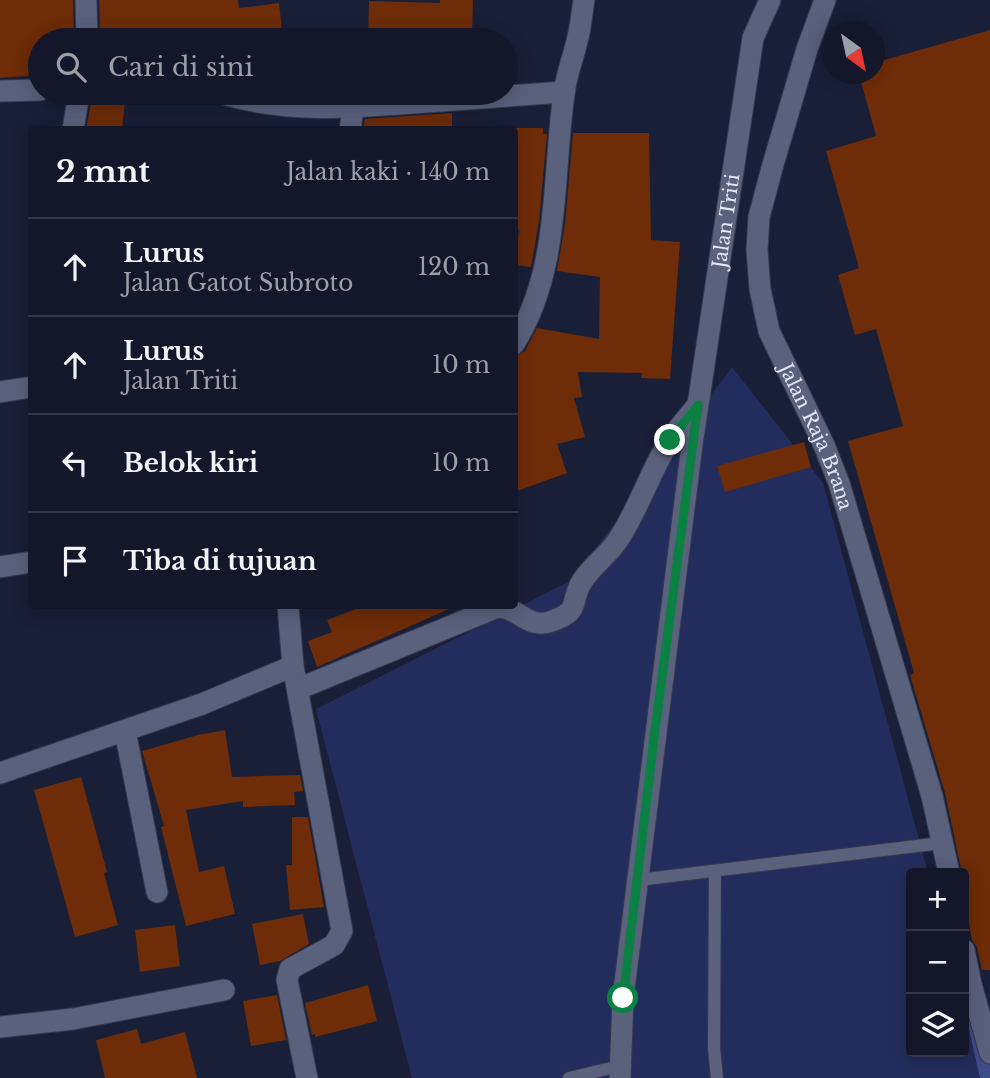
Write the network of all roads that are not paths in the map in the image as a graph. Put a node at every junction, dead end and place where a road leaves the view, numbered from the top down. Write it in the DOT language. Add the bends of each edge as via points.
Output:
graph roads {
  1 [pos="86,0"];
  2 [pos="584,0"];
  3 [pos="770,0"];
  4 [pos="825,0"];
  5 [pos="87,28"];
  6 [pos="28,90"];
  7 [pos="0,91"];
  8 [pos="564,92"];
  9 [pos="518,95"];
  10 [pos="77,105"];
  11 [pos="274,105"];
  12 [pos="393,105"];
  13 [pos="353,108"];
  14 [pos="74,126"];
  15 [pos="351,126"];
  16 [pos="518,338"];
  17 [pos="28,388"];
  18 [pos="0,392"];
  19 [pos="698,405"];
  20 [pos="28,563"];
  21 [pos="0,567"];
  22 [pos="288,609"];
  23 [pos="493,609"];
  24 [pos="510,609"];
  25 [pos="293,666"];
  26 [pos="298,688"];
  27 [pos="125,731"];
  28 [pos="0,773"];
  29 [pos="941,843"];
  30 [pos="948,868"];
  31 [pos="715,871"];
  32 [pos="638,880"];
  33 [pos="157,892"];
  34 [pos="969,974"];
  35 [pos="224,990"];
  36 [pos="0,1027"];
  37 [pos="990,1053"];
  38 [pos="619,1072"];
  39 [pos="306,1078"];
  40 [pos="569,1078"];
  41 [pos="717,1078"];
  1 -- 5 [label="street"];
  2 -- 8 [label="street"];
  3 -- 19 [label="street, Jalan Triti" via="753,38"];
  4 -- 29 [label="street, Jalan Raja Brana" via="759,217 760,289 769,331 839,483 932,796"];
  6 -- 7 [label="street"];
  8 -- 9 [label="street"];
  8 -- 16 [label="street" via="548,254 539,293"];
  10 -- 14 [label="street"];
  11 -- 13 [label="street"];
  12 -- 13 [label="street"];
  13 -- 15 [label="street"];
  17 -- 18 [label="street"];
  19 -- 24 [label="street" via="670,440 619,539 583,580 575,607 545,624 532,623"];
  19 -- 32 [label="street, Jalan Triti"];
  20 -- 21 [label="street"];
  22 -- 25 [label="street"];
  23 -- 26 [label="street"];
  25 -- 26 [label="street"];
  25 -- 27 [label="street"];
  26 -- 39 [label="street" via="342,931 334,945 288,973"];
  27 -- 28 [label="street"];
  27 -- 33 [label="street"];
  29 -- 30 [label="street, Jalan Raja Brana"];
  29 -- 31 [label="lane"];
  31 -- 32 [label="lane"];
  31 -- 41 [label="lane"];
  32 -- 38 [label="street, Jalan Triti"];
  34 -- 37 [label="street"];
  35 -- 36 [label="street" via="73,1019"];
  38 -- 40 [label="lane"];
}
